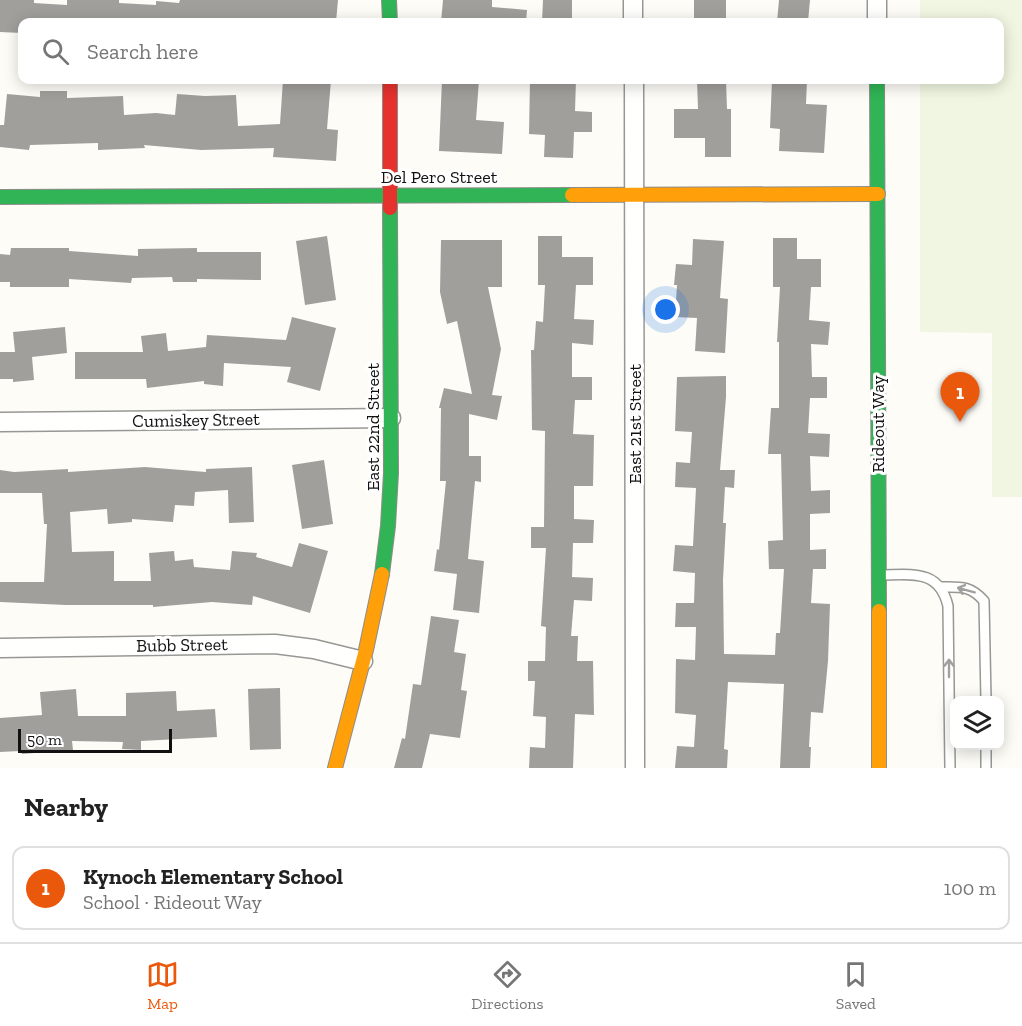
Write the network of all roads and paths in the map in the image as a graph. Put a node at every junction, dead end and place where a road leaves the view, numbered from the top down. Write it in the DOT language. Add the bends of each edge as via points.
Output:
graph roads {
  1 [pos="389,0"];
  2 [pos="633,0"];
  3 [pos="877,0"];
  4 [pos="390,18"];
  5 [pos="633,18"];
  6 [pos="877,18"];
  7 [pos="390,84"];
  8 [pos="634,84"];
  9 [pos="877,84"];
  10 [pos="634,194"];
  11 [pos="878,194"];
  12 [pos="391,196"];
  13 [pos="0,197"];
  14 [pos="392,418"];
  15 [pos="0,422"];
  16 [pos="879,575"];
  17 [pos="940,587"];
  18 [pos="0,648"];
  19 [pos="363,660"];
  20 [pos="986,696"];
  21 [pos="986,750"];
  22 [pos="335,768"];
  23 [pos="635,768"];
  24 [pos="879,768"];
  25 [pos="950,768"];
  26 [pos="986,768"];
  1 -- 4 [label="street"];
  2 -- 5 [label="street"];
  3 -- 6 [label="street"];
  7 -- 12 [label="street, East 22nd Street"];
  8 -- 10 [label="street, East 21st Street"];
  9 -- 11 [label="street, Rideout Way"];
  10 -- 11 [label="street, Del Pero Street"];
  10 -- 12 [label="street, Del Pero Street"];
  10 -- 23 [label="street, East 21st Street"];
  11 -- 16 [label="street, Rideout Way"];
  12 -- 13 [label="street, Del Pero Street"];
  12 -- 14 [label="street, East 22nd Street"];
  14 -- 15 [label="street, Cumiskey Street"];
  14 -- 19 [label="street, East 22nd Street" via="389,520 382,578"];
  16 -- 17 [label="lane" via="921,575"];
  16 -- 24 [label="street, Rideout Way"];
  20 -- 17 [label="lane, one-way" via="984,601 975,591 963,587"];
  25 -- 17 [label="lane, one-way" via="948,606"];
  18 -- 19 [label="street, Bubb Street" via="274,644"];
  19 -- 22 [label="street, East 22nd Street"];
  21 -- 26 [label="lane"];
}
